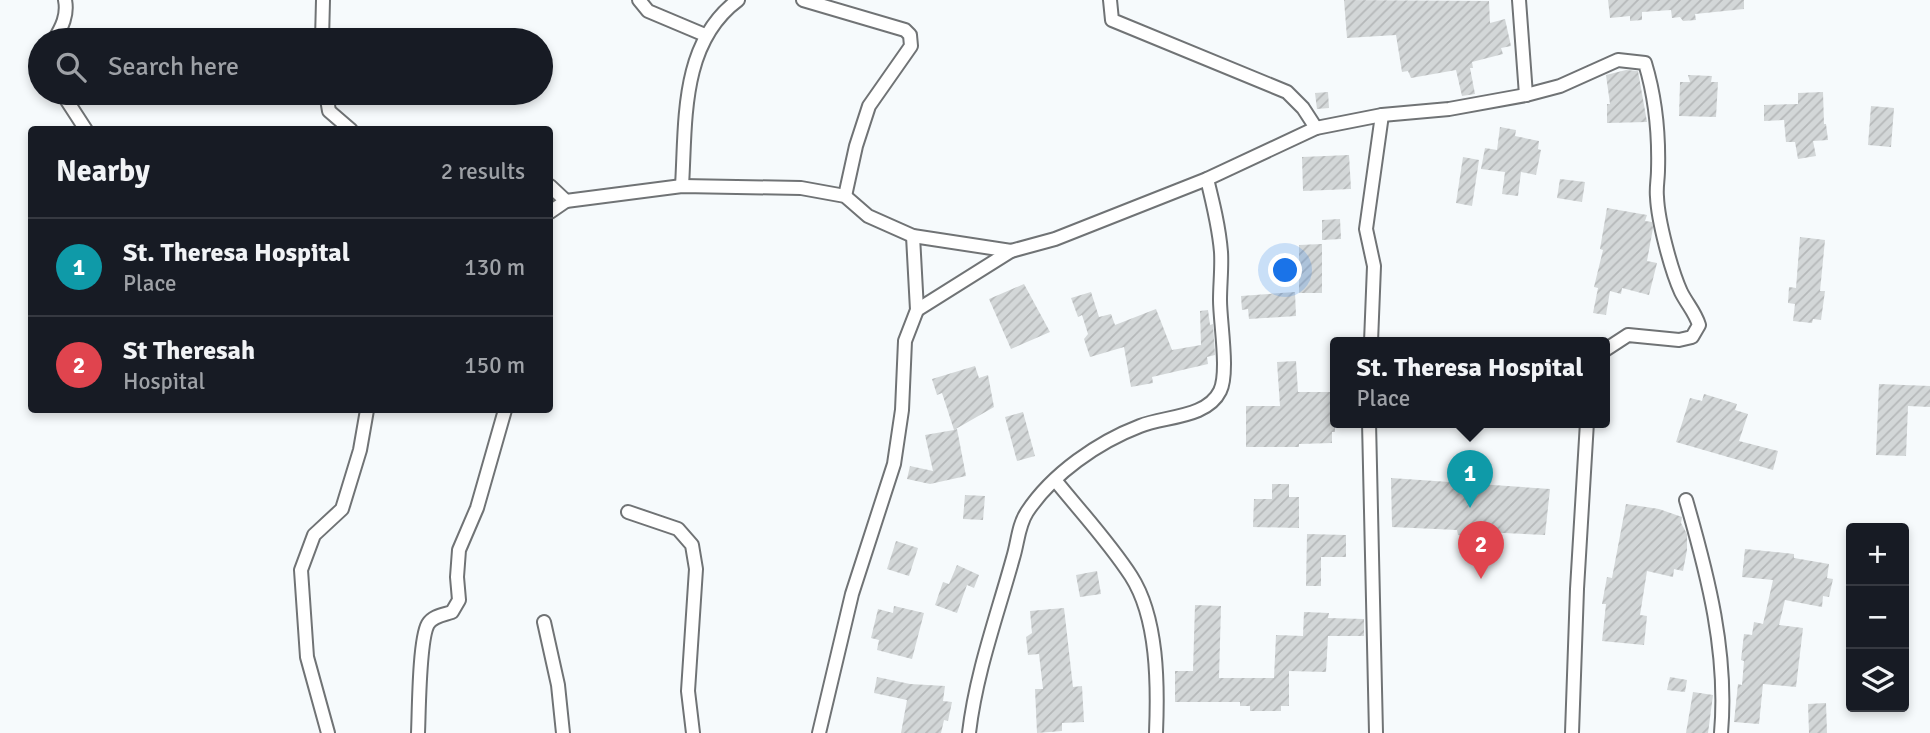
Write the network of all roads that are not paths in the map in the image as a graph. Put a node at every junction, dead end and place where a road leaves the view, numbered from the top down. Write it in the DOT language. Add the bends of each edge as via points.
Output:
graph roads {
  1 [pos="65,0"];
  2 [pos="323,0"];
  3 [pos="639,0"];
  4 [pos="738,0"];
  5 [pos="803,0"];
  6 [pos="1110,0"];
  7 [pos="1519,0"];
  8 [pos="61,28"];
  9 [pos="322,28"];
  10 [pos="705,35"];
  11 [pos="1526,95"];
  12 [pos="70,105"];
  13 [pos="328,105"];
  14 [pos="1382,115"];
  15 [pos="83,126"];
  16 [pos="346,126"];
  17 [pos="1316,128"];
  18 [pos="1207,179"];
  19 [pos="682,186"];
  20 [pos="553,189"];
  21 [pos="845,196"];
  22 [pos="566,201"];
  23 [pos="553,210"];
  24 [pos="913,236"];
  25 [pos="1011,251"];
  26 [pos="917,310"];
  27 [pos="1371,337"];
  28 [pos="1610,347"];
  29 [pos="366,413"];
  30 [pos="504,413"];
  31 [pos="1369,428"];
  32 [pos="1587,428"];
  33 [pos="1055,480"];
  34 [pos="1686,500"];
  35 [pos="628,512"];
  36 [pos="544,622"];
  37 [pos="328,733"];
  38 [pos="418,733"];
  39 [pos="563,733"];
  40 [pos="693,733"];
  41 [pos="819,733"];
  42 [pos="969,733"];
  43 [pos="1156,733"];
  44 [pos="1376,733"];
  45 [pos="1572,733"];
  46 [pos="1721,733"];
  1 -- 8 [label="street"];
  2 -- 9 [label="street"];
  3 -- 10 [label="street" via="648,11"];
  4 -- 10 [label="street"];
  5 -- 21 [label="street" via="910,35 911,46 869,106"];
  6 -- 17 [label="street" via="1112,20 1287,92"];
  7 -- 11 [label="street"];
  10 -- 19 [label="street" via="695,60 688,102"];
  11 -- 14 [label="street"];
  11 -- 28 [label="street" via="1560,86 1618,60 1645,63 1663,229 1681,292 1699,325 1692,337 1628,335"];
  12 -- 15 [label="street"];
  13 -- 16 [label="street"];
  14 -- 17 [label="street"];
  14 -- 27 [label="street" via="1366,229 1374,266"];
  17 -- 18 [label="street"];
  18 -- 25 [label="street" via="1055,239"];
  18 -- 33 [label="street" via="1222,254 1221,390 1205,408 1140,426 1100,445"];
  19 -- 21 [label="street" via="801,188"];
  19 -- 22 [label="street"];
  20 -- 22 [label="street"];
  21 -- 24 [label="street" via="868,216"];
  22 -- 23 [label="street"];
  24 -- 25 [label="street"];
  24 -- 26 [label="street"];
  25 -- 26 [label="street"];
  26 -- 41 [label="street" via="905,341 894,464 852,594"];
  29 -- 37 [label="street" via="342,509 314,535 302,570 307,657"];
  30 -- 38 [label="street" via="477,508 459,550 459,600 452,612 427,625"];
  31 -- 44 [label="street"];
  32 -- 45 [label="street"];
  33 -- 42 [label="street" via="1019,528 988,638"];
  33 -- 43 [label="street" via="1133,578 1151,625"];
  34 -- 46 [label="street" via="1719,637"];
  35 -- 40 [label="street" via="678,529 692,545 696,569 688,691"];
  36 -- 39 [label="street"];
}
